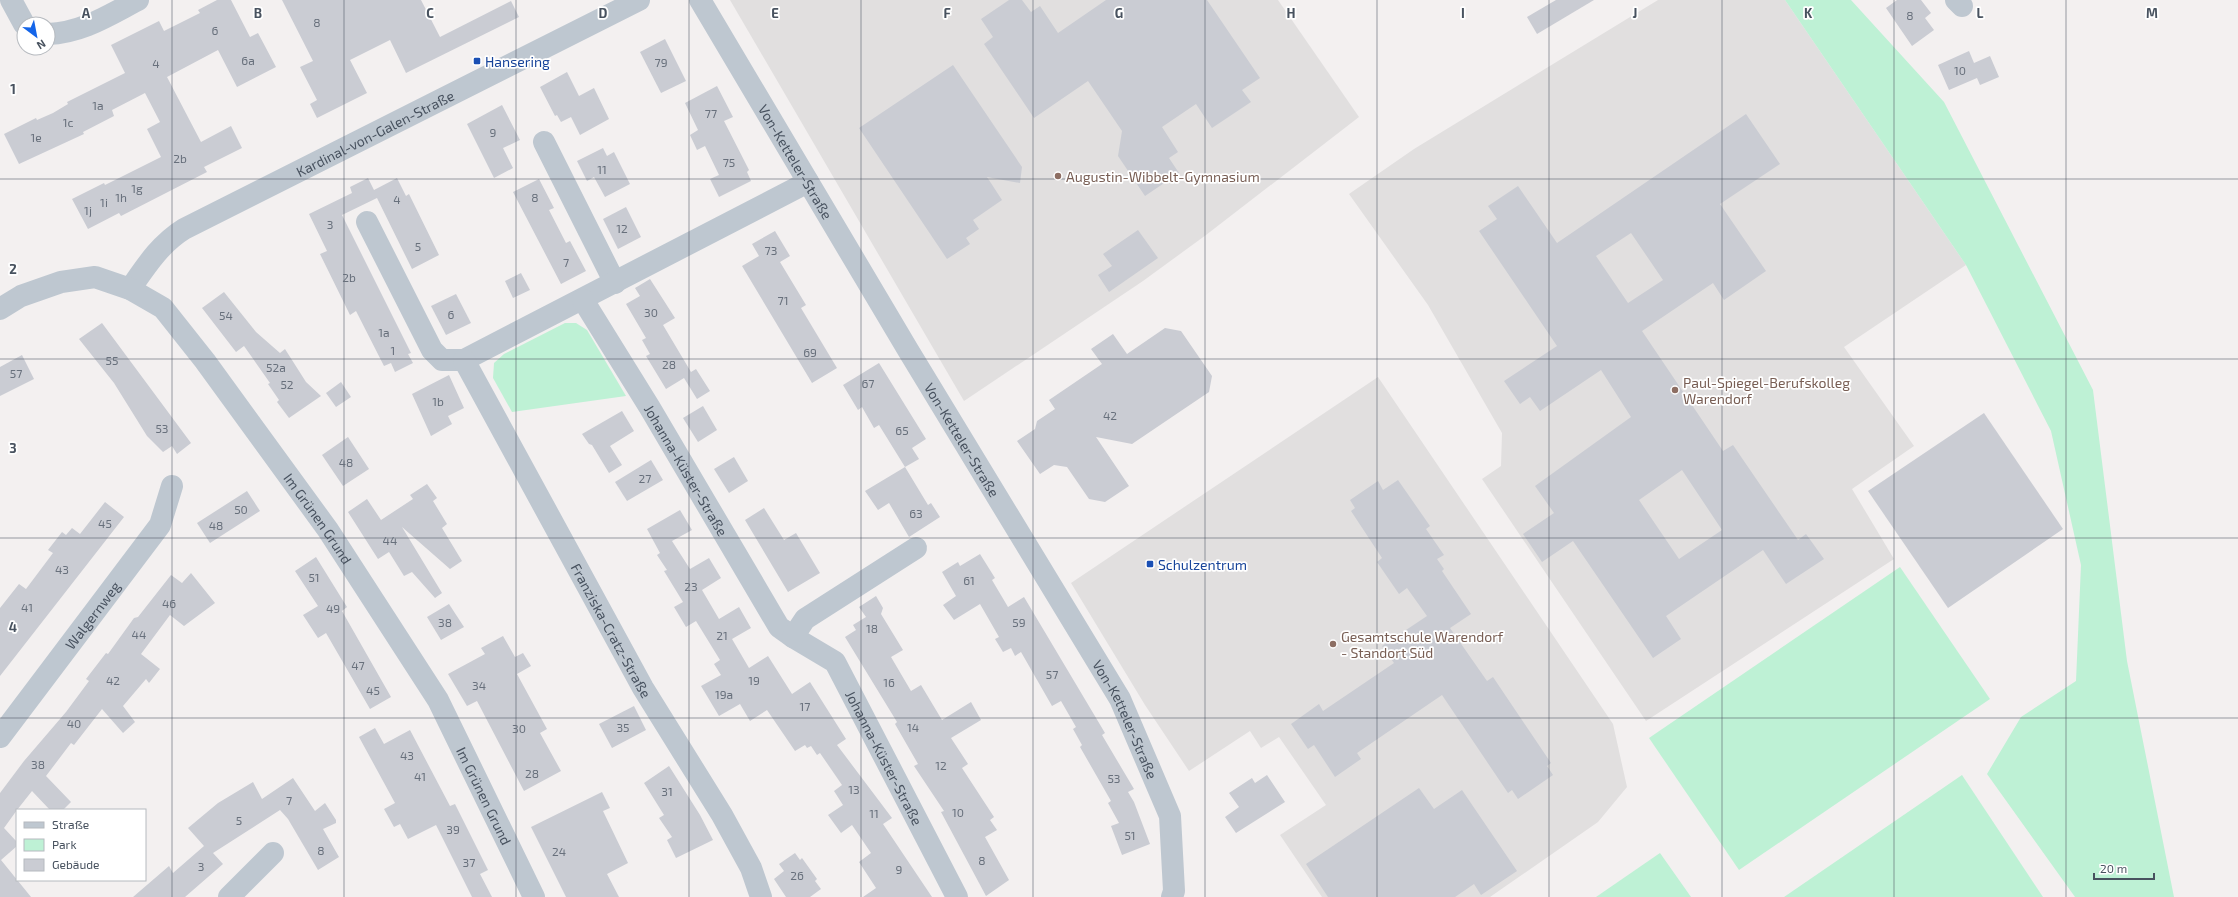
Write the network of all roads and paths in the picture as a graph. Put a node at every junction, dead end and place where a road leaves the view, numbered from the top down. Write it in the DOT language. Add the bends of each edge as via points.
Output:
graph roads {
  1 [pos="11,0"];
  2 [pos="138,0"];
  3 [pos="639,0"];
  4 [pos="700,0"];
  5 [pos="20,16"];
  6 [pos="56,34"];
  7 [pos="544,142"];
  8 [pos="808,182"];
  9 [pos="367,222"];
  10 [pos="615,283"];
  11 [pos="130,289"];
  12 [pos="583,300"];
  13 [pos="0,309"];
  14 [pos="464,360"];
  15 [pos="172,486"];
  16 [pos="916,548"];
  17 [pos="793,637"];
  18 [pos="0,737"];
  19 [pos="273,853"];
  20 [pos="229,897"];
  21 [pos="534,897"];
  22 [pos="761,897"];
  23 [pos="957,897"];
  24 [pos="1172,897"];
  1 -- 5 [label="street"];
  2 -- 6 [label="street" via="86,27"];
  3 -- 11 [label="street, Kardinal-von-Galen-Straße" via="184,229 167,240"];
  4 -- 8 [label="street, Von-Ketteler-Straße"];
  7 -- 10 [label="street"];
  8 -- 10 [label="street"];
  8 -- 24 [label="street, Von-Ketteler-Straße" via="1120,699 1170,816 1174,891"];
  9 -- 14 [label="street" via="432,350 442,360"];
  10 -- 12 [label="street"];
  11 -- 13 [label="street, Im Grünen Grund" via="95,277 61,282 21,296"];
  11 -- 21 [label="street, Im Grünen Grund" via="163,308 205,361 328,530 438,700"];
  12 -- 14 [label="street"];
  12 -- 17 [label="street, Johanna-Küster-Straße" via="780,627"];
  14 -- 22 [label="street, Franziska-Cratz-Straße" via="643,688 722,815 751,868"];
  15 -- 18 [label="street, Walgernweg" via="160,525"];
  16 -- 17 [label="street" via="805,619"];
  17 -- 23 [label="street, Johanna-Küster-Straße" via="835,662"];
  19 -- 20 [label="street"];
}
